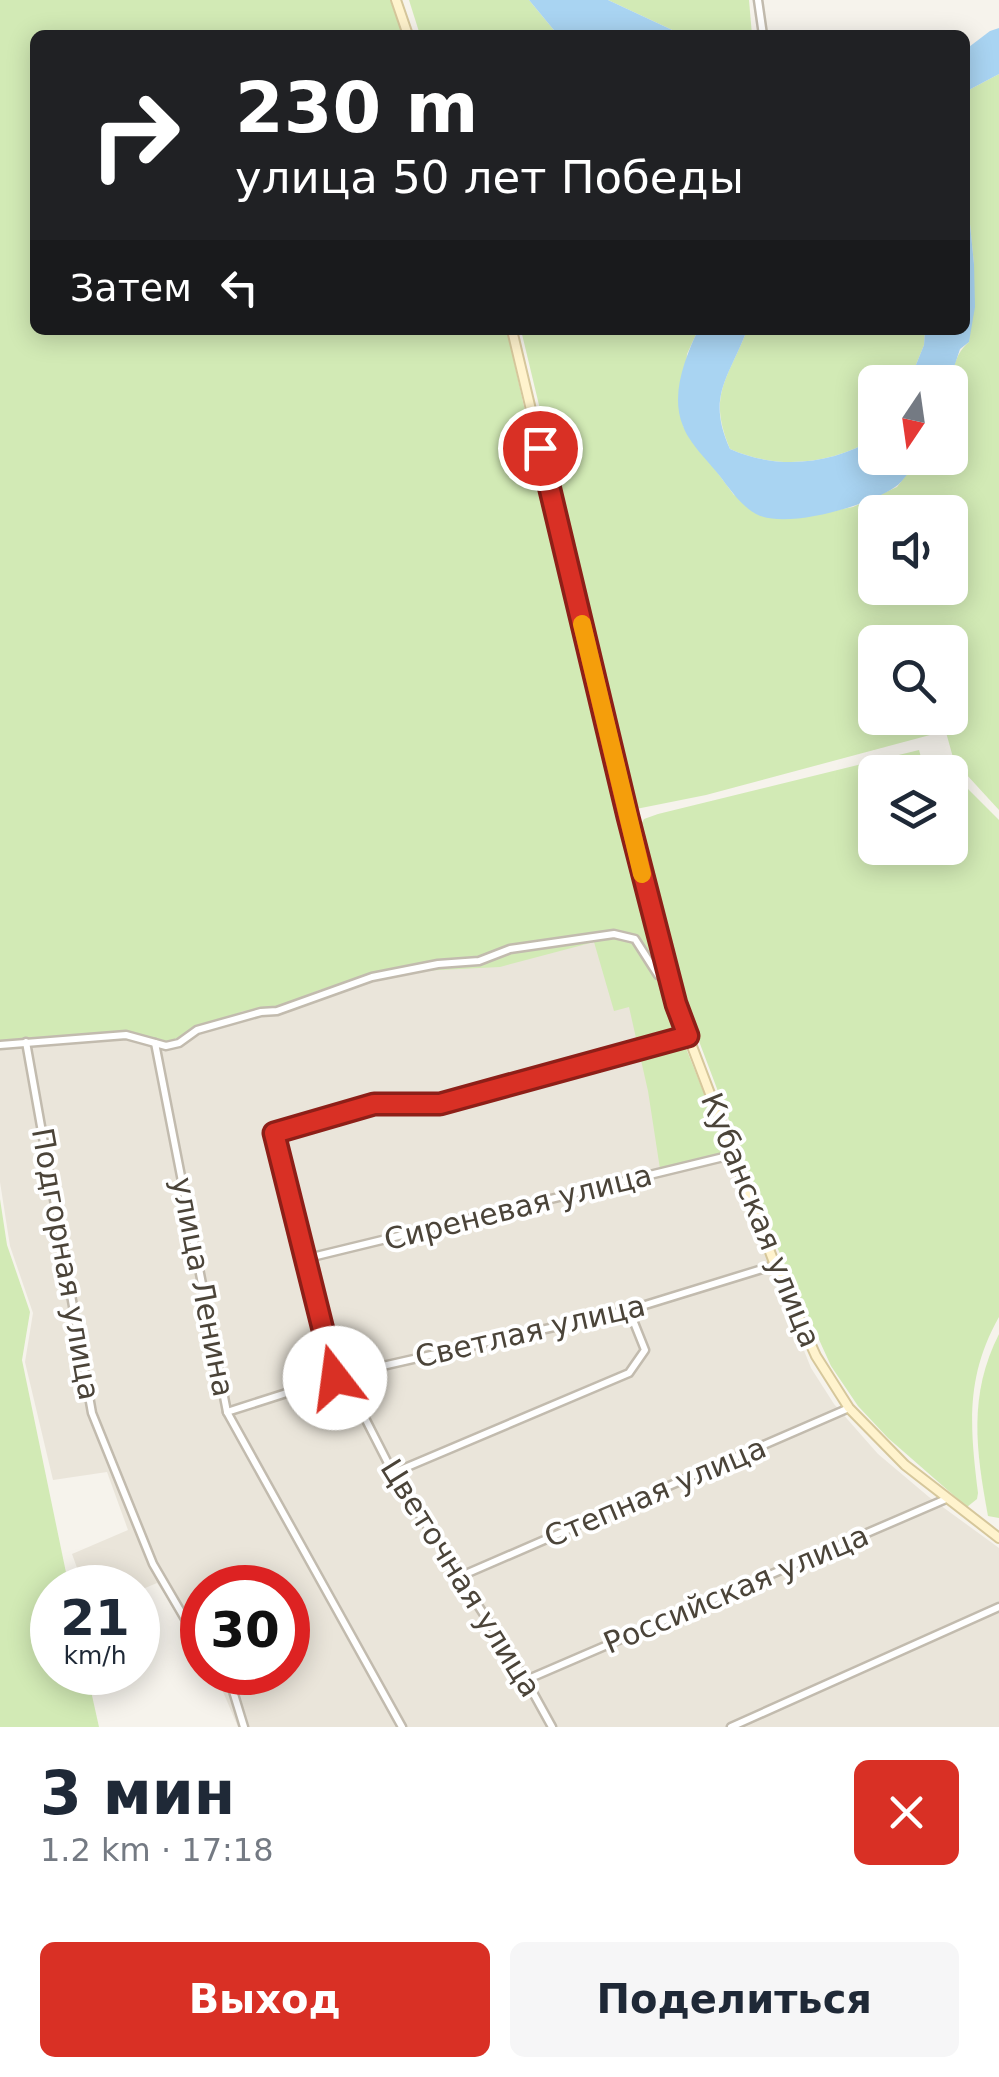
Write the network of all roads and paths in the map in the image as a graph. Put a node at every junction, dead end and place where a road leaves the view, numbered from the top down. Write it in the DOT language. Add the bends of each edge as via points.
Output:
graph roads {
  1 [pos="396,0"];
  2 [pos="758,0"];
  3 [pos="406,30"];
  4 [pos="762,30"];
  5 [pos="513,335"];
  6 [pos="668,974"];
  7 [pos="688,1036"];
  8 [pos="26,1042"];
  9 [pos="155,1043"];
  10 [pos="0,1045"];
  11 [pos="732,1155"];
  12 [pos="304,1259"];
  13 [pos="776,1265"];
  14 [pos="629,1310"];
  15 [pos="339,1376"];
  16 [pos="849,1408"];
  17 [pos="227,1412"];
  18 [pos="394,1473"];
  19 [pos="946,1498"];
  20 [pos="999,1538"];
  21 [pos="460,1576"];
  22 [pos="999,1607"];
  23 [pos="180,1611"];
  24 [pos="526,1680"];
  25 [pos="235,1695"];
  26 [pos="244,1727"];
  27 [pos="402,1727"];
  28 [pos="552,1727"];
  29 [pos="731,1727"];
  1 -- 3 [label="main road"];
  2 -- 4 [label="street"];
  5 -- 6 [label="main road, Кубанская улица"];
  6 -- 7 [label="main road, Кубанская улица"];
  6 -- 9 [label="street" via="658,975 635,939 614,934 372,977 277,1011 197,1030 179,1043"];
  7 -- 11 [label="main road, Кубанская улица"];
  7 -- 12 [label="street, Цветочная улица" via="440,1104 374,1104 274,1133"];
  8 -- 9 [label="street" via="126,1035"];
  8 -- 10 [label="street"];
  8 -- 23 [label="street, Подгорная улица" via="92,1413 152,1564"];
  9 -- 17 [label="street, улица Ленина"];
  11 -- 12 [label="street, Сиреневая улица"];
  11 -- 13 [label="main road, Кубанская улица"];
  12 -- 15 [label="street, Цветочная улица"];
  13 -- 14 [label="street, Светлая улица"];
  13 -- 16 [label="main road, Кубанская улица" via="816,1356"];
  14 -- 15 [label="street, Светлая улица"];
  14 -- 18 [label="street" via="645,1350 629,1373"];
  15 -- 17 [label="street, Светлая улица"];
  15 -- 18 [label="street, Цветочная улица"];
  16 -- 19 [label="main road, Кубанская улица"];
  16 -- 21 [label="street, Степная улица"];
  17 -- 27 [label="street, улица Ленина"];
  18 -- 21 [label="street, Цветочная улица"];
  19 -- 20 [label="main road, Кубанская улица"];
  19 -- 24 [label="street, Российская улица"];
  21 -- 24 [label="street, Цветочная улица"];
  22 -- 29 [label="street"];
  24 -- 28 [label="street, Цветочная улица"];
  25 -- 26 [label="street"];
}
